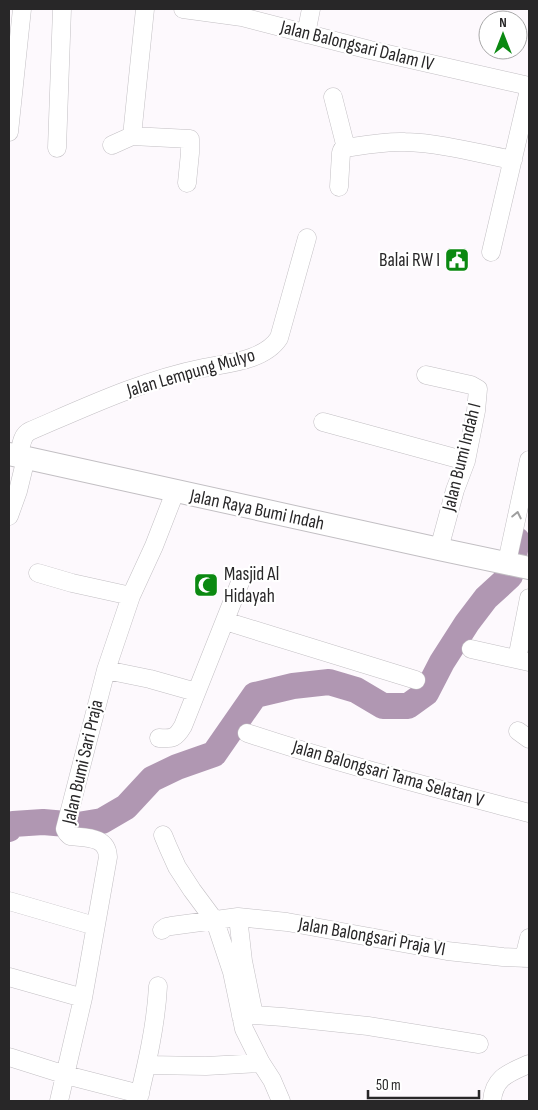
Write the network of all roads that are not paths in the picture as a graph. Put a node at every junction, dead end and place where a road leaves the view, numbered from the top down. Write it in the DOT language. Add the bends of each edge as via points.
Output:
graph roads {
  1 [pos="22,9"];
  2 [pos="62,9"];
  3 [pos="145,9"];
  4 [pos="184,9"];
  5 [pos="311,9"];
  6 [pos="243,13"];
  7 [pos="306,34"];
  8 [pos="529,88"];
  9 [pos="333,98"];
  10 [pos="9,132"];
  11 [pos="132,136"];
  12 [pos="112,145"];
  13 [pos="57,148"];
  14 [pos="346,148"];
  15 [pos="513,160"];
  16 [pos="187,183"];
  17 [pos="339,187"];
  18 [pos="307,238"];
  19 [pos="491,252"];
  20 [pos="426,375"];
  21 [pos="323,422"];
  22 [pos="18,456"];
  23 [pos="529,460"];
  24 [pos="466,461"];
  25 [pos="175,492"];
  26 [pos="9,516"];
  27 [pos="439,549"];
  28 [pos="516,565"];
  29 [pos="38,573"];
  30 [pos="241,580"];
  31 [pos="131,596"];
  32 [pos="529,598"];
  33 [pos="225,621"];
  34 [pos="471,649"];
  35 [pos="523,660"];
  36 [pos="106,670"];
  37 [pos="416,680"];
  38 [pos="196,692"];
  39 [pos="246,733"];
  40 [pos="159,738"];
  41 [pos="529,813"];
  42 [pos="164,835"];
  43 [pos="9,900"];
  44 [pos="227,919"];
  45 [pos="95,926"];
  46 [pos="162,930"];
  47 [pos="529,938"];
  48 [pos="527,958"];
  49 [pos="9,977"];
  50 [pos="158,986"];
  51 [pos="83,998"];
  52 [pos="248,1015"];
  53 [pos="478,1044"];
  54 [pos="9,1057"];
  55 [pos="261,1063"];
  56 [pos="529,1064"];
  57 [pos="147,1065"];
  58 [pos="66,1075"];
  59 [pos="139,1098"];
  60 [pos="59,1101"];
  61 [pos="281,1101"];
  62 [pos="492,1101"];
  1 -- 10 [label="street"];
  2 -- 13 [label="street"];
  3 -- 11 [label="street"];
  4 -- 6 [label="street, Jalan Balongsari Dalam IV"];
  5 -- 7 [label="street"];
  6 -- 7 [label="street, Jalan Balongsari Dalam IV"];
  7 -- 8 [label="street, Jalan Balongsari Dalam IV"];
  8 -- 15 [label="street"];
  9 -- 14 [label="street"];
  11 -- 12 [label="street"];
  11 -- 16 [label="street" via="190,139"];
  14 -- 15 [label="street" via="404,142"];
  14 -- 17 [label="street" via="341,153"];
  15 -- 19 [label="street"];
  18 -- 22 [label="street, Jalan Lempung Mulyo" via="279,338 265,352 144,385 25,433"];
  20 -- 24 [label="street, Jalan Bumi Indah I" via="478,389"];
  21 -- 24 [label="street"];
  22 -- 25 [label="street, Jalan Raya Bumi Indah"];
  22 -- 26 [label="street, Jalan Lempung Mulyo" via="18,491"];
  28 -- 23 [label="street, one-way"];
  24 -- 27 [label="street, Jalan Bumi Indah I"];
  25 -- 27 [label="street, Jalan Raya Bumi Indah"];
  25 -- 31 [label="street, Jalan Bumi Sari Praja"];
  27 -- 28 [label="street, Jalan Raya Bumi Indah"];
  29 -- 31 [label="street"];
  30 -- 33 [label="street"];
  31 -- 36 [label="street, Jalan Bumi Sari Praja"];
  32 -- 35 [label="street"];
  33 -- 37 [label="street"];
  33 -- 38 [label="street"];
  34 -- 35 [label="street"];
  36 -- 38 [label="street"];
  36 -- 45 [label="street, Jalan Bumi Sari Praja" via="66,824 70,836 99,840 108,853"];
  38 -- 40 [label="street" via="177,736"];
  39 -- 41 [label="street, Jalan Balongsari Tama Selatan V" via="360,768"];
  42 -- 44 [label="street" via="177,867 192,890"];
  43 -- 45 [label="street"];
  44 -- 46 [label="street, Jalan Balongsari Praja VI" via="170,926"];
  44 -- 48 [label="street, Jalan Balongsari Praja VI" via="287,922 447,951"];
  44 -- 52 [label="street" via="232,972"];
  44 -- 52 [label="street" via="243,961"];
  45 -- 51 [label="street, Jalan Bumi Sari Praja"];
  47 -- 48 [label="street"];
  49 -- 51 [label="street"];
  50 -- 57 [label="street"];
  51 -- 58 [label="street, Jalan Bumi Sari Praja"];
  52 -- 53 [label="street" via="368,1026"];
  52 -- 55 [label="street" via="244,1029"];
  54 -- 58 [label="street"];
  55 -- 57 [label="street"];
  55 -- 61 [label="street"];
  56 -- 62 [label="street" via="498,1081"];
  57 -- 59 [label="street"];
  58 -- 59 [label="street"];
  58 -- 60 [label="street, Jalan Bumi Sari Praja"];
}
